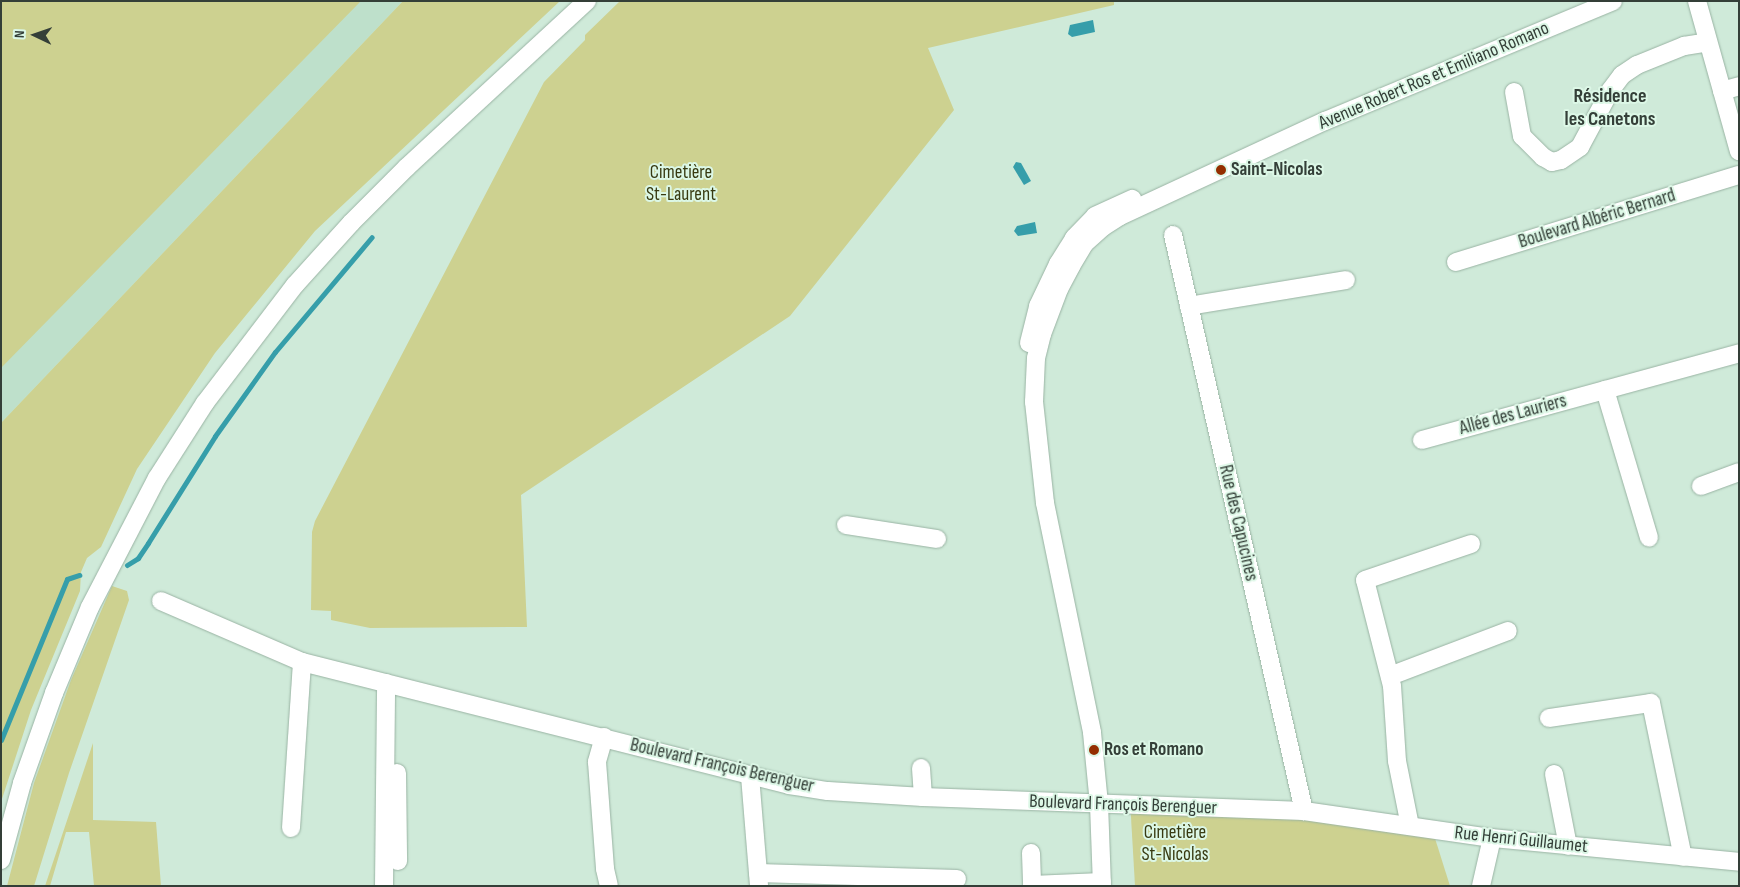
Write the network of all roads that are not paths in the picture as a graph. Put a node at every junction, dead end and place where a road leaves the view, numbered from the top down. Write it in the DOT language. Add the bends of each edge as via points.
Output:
graph roads {
  1 [pos="587,1"];
  2 [pos="1613,1"];
  3 [pos="1697,1"];
  4 [pos="1708,42"];
  5 [pos="1730,89"];
  6 [pos="1514,92"];
  7 [pos="1739,150"];
  8 [pos="1739,175"];
  9 [pos="1172,235"];
  10 [pos="1456,262"];
  11 [pos="1346,280"];
  12 [pos="1189,306"];
  13 [pos="1739,353"];
  14 [pos="1605,390"];
  15 [pos="1422,440"];
  16 [pos="1739,472"];
  17 [pos="1701,486"];
  18 [pos="846,525"];
  19 [pos="1649,538"];
  20 [pos="937,539"];
  21 [pos="1471,544"];
  22 [pos="161,601"];
  23 [pos="1508,631"];
  24 [pos="302,662"];
  25 [pos="1419,676"];
  26 [pos="1391,681"];
  27 [pos="391,684"];
  28 [pos="1549,718"];
  29 [pos="604,737"];
  30 [pos="921,768"];
  31 [pos="1554,774"];
  32 [pos="750,776"];
  33 [pos="923,797"];
  34 [pos="1100,804"];
  35 [pos="1304,811"];
  36 [pos="1410,826"];
  37 [pos="291,828"];
  38 [pos="1492,838"];
  39 [pos="1568,846"];
  40 [pos="1031,853"];
  41 [pos="1683,857"];
  42 [pos="1,860"];
  43 [pos="398,861"];
  44 [pos="1739,862"];
  45 [pos="759,879"];
  46 [pos="957,879"];
  47 [pos="1102,884"];
  48 [pos="1032,885"];
  49 [pos="384,886"];
  50 [pos="609,886"];
  51 [pos="1481,886"];
  1 -- 42 [label="street" via="351,223 295,285 205,403 157,478 87,615 47,711 22,783"];
  2 -- 34 [label="street, Avenue Robert Ros et Emiliano Romano" via="1325,121 1120,216 1085,243 1070,266 1051,310 1036,358 1034,402 1044,503 1092,732"];
  3 -- 4 [label="street"];
  4 -- 5 [label="street"];
  4 -- 6 [label="street" via="1684,46 1637,65 1622,75 1580,147 1561,160 1552,162 1543,157 1522,136"];
  5 -- 7 [label="street"];
  8 -- 10 [label="street, Boulevard Albéric Bernard"];
  9 -- 12 [label="street, Rue des Capucines"];
  11 -- 12 [label="street"];
  12 -- 35 [label="street, Rue des Capucines"];
  13 -- 14 [label="street, Allée des Lauriers"];
  14 -- 15 [label="street, Allée des Lauriers"];
  14 -- 19 [label="street"];
  16 -- 17 [label="street"];
  18 -- 20 [label="street"];
  21 -- 26 [label="street" via="1365,580"];
  22 -- 24 [label="street, Boulevard François Berenguer"];
  23 -- 26 [label="street"];
  24 -- 27 [label="street, Boulevard François Berenguer"];
  24 -- 37 [label="street"];
  25 -- 26 [label="street"];
  26 -- 36 [label="street" via="1397,761"];
  27 -- 29 [label="street, Boulevard François Berenguer"];
  27 -- 43 [label="street"];
  27 -- 49 [label="street"];
  28 -- 41 [label="street" via="1651,703"];
  29 -- 32 [label="street, Boulevard François Berenguer"];
  29 -- 50 [label="street" via="597,762"];
  30 -- 33 [label="street"];
  31 -- 39 [label="street"];
  32 -- 33 [label="street, Boulevard François Berenguer" via="828,791"];
  32 -- 45 [label="street"];
  33 -- 34 [label="street, Boulevard François Berenguer"];
  34 -- 35 [label="street, Boulevard François Berenguer"];
  34 -- 47 [label="street, Avenue Robert Ros et Emiliano Romano"];
  35 -- 36 [label="street, Rue Henri Guillaumet"];
  36 -- 38 [label="street, Rue Henri Guillaumet"];
  38 -- 39 [label="street, Rue Henri Guillaumet"];
  38 -- 51 [label="street"];
  39 -- 41 [label="street, Rue Henri Guillaumet"];
  40 -- 48 [label="street"];
  41 -- 44 [label="street, Rue Henri Guillaumet"];
  45 -- 46 [label="street"];
  47 -- 48 [label="street"];
}
